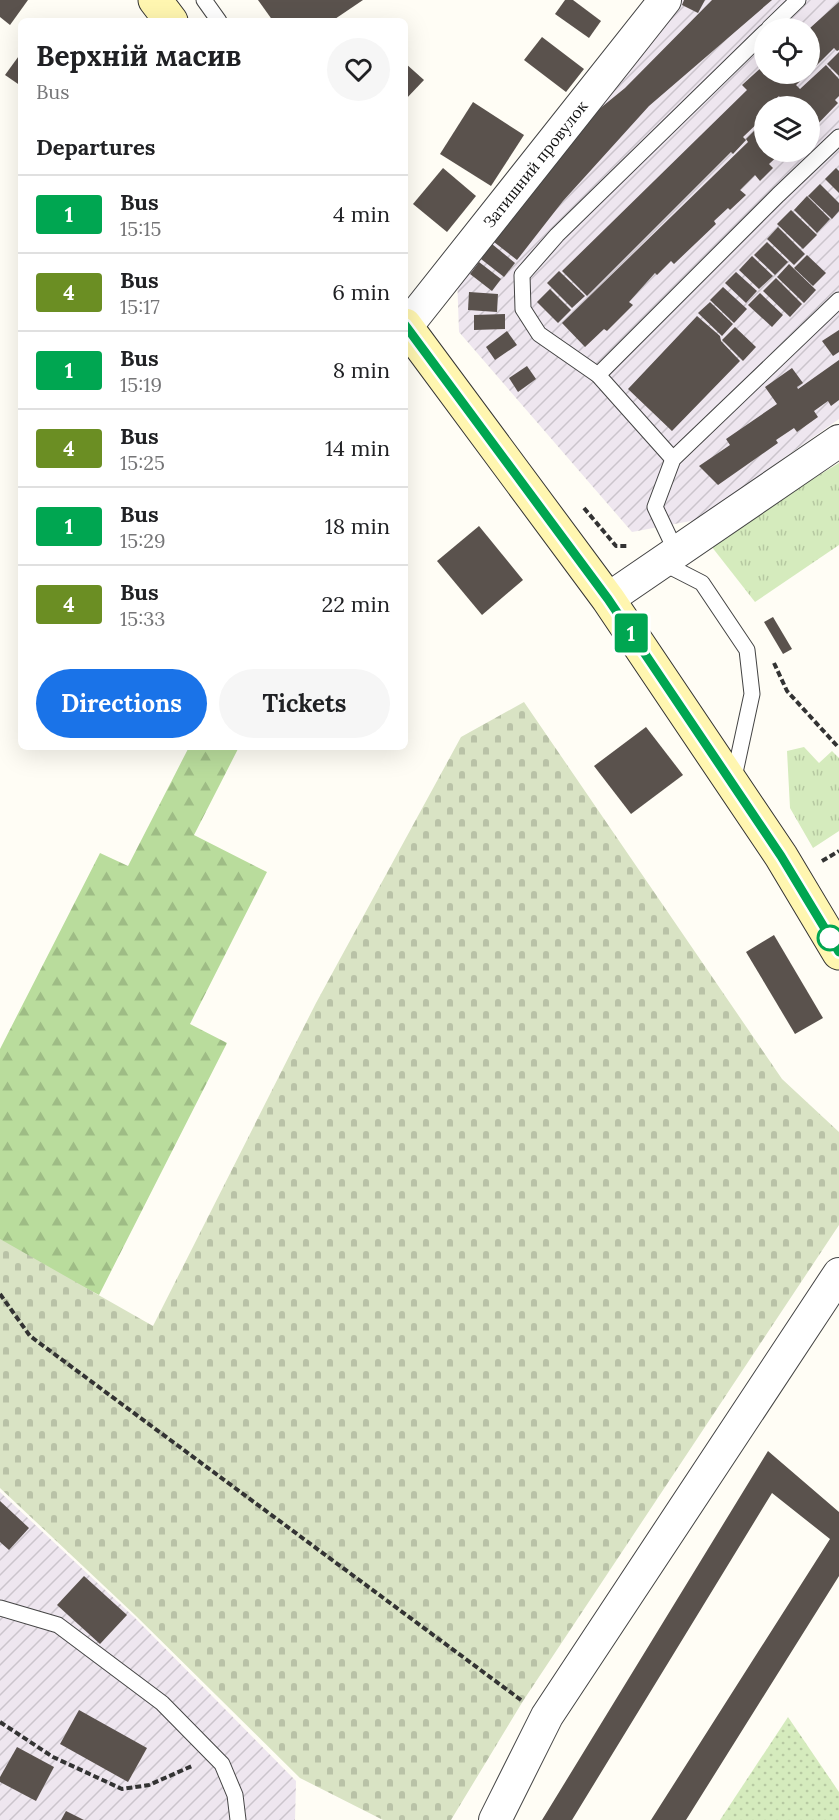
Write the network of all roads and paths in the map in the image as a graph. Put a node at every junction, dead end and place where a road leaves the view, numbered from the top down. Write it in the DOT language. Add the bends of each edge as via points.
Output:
graph roads {
  1 [pos="155,0"];
  2 [pos="204,0"];
  3 [pos="664,0"];
  4 [pos="798,0"];
  5 [pos="169,18"];
  6 [pos="217,18"];
  7 [pos="779,18"];
  8 [pos="754,43"];
  9 [pos="839,137"];
  10 [pos="839,300"];
  11 [pos="408,322"];
  12 [pos="408,330"];
  13 [pos="598,375"];
  14 [pos="839,441"];
  15 [pos="673,459"];
  16 [pos="670,556"];
  17 [pos="608,599"];
  18 [pos="733,784"];
  19 [pos="839,850"];
  20 [pos="816,865"];
  21 [pos="839,952"];
  22 [pos="839,1274"];
  23 [pos="0,1294"];
  24 [pos="0,1608"];
  25 [pos="547,1716"];
  26 [pos="0,1722"];
  27 [pos="222,1764"];
  28 [pos="238,1820"];
  29 [pos="495,1820"];
  1 -- 5 [label="main road"];
  2 -- 6 [label="lane"];
  3 -- 11 [label="street, Затишний провулок"];
  4 -- 7 [label="lane"];
  8 -- 13 [label="lane" via="557,235 522,275 523,309 539,334"];
  9 -- 13 [label="lane"];
  10 -- 15 [label="lane"];
  12 -- 17 [label="main road"];
  13 -- 15 [label="lane"];
  14 -- 16 [label="street"];
  15 -- 16 [label="lane" via="655,507 672,543"];
  16 -- 17 [label="street"];
  16 -- 18 [label="lane" via="702,583 747,650 752,694"];
  17 -- 18 [label="main road"];
  18 -- 21 [label="main road"];
  19 -- 20 [label="path"];
  22 -- 25 [label="street"];
  23 -- 25 [label="path" via="30,1336 529,1707"];
  24 -- 27 [label="lane" via="58,1625 162,1703"];
  25 -- 29 [label="street"];
  26 -- 27 [label="path" via="53,1757 122,1789 149,1785 188,1766"];
  27 -- 28 [label="lane" via="235,1795"];
}
